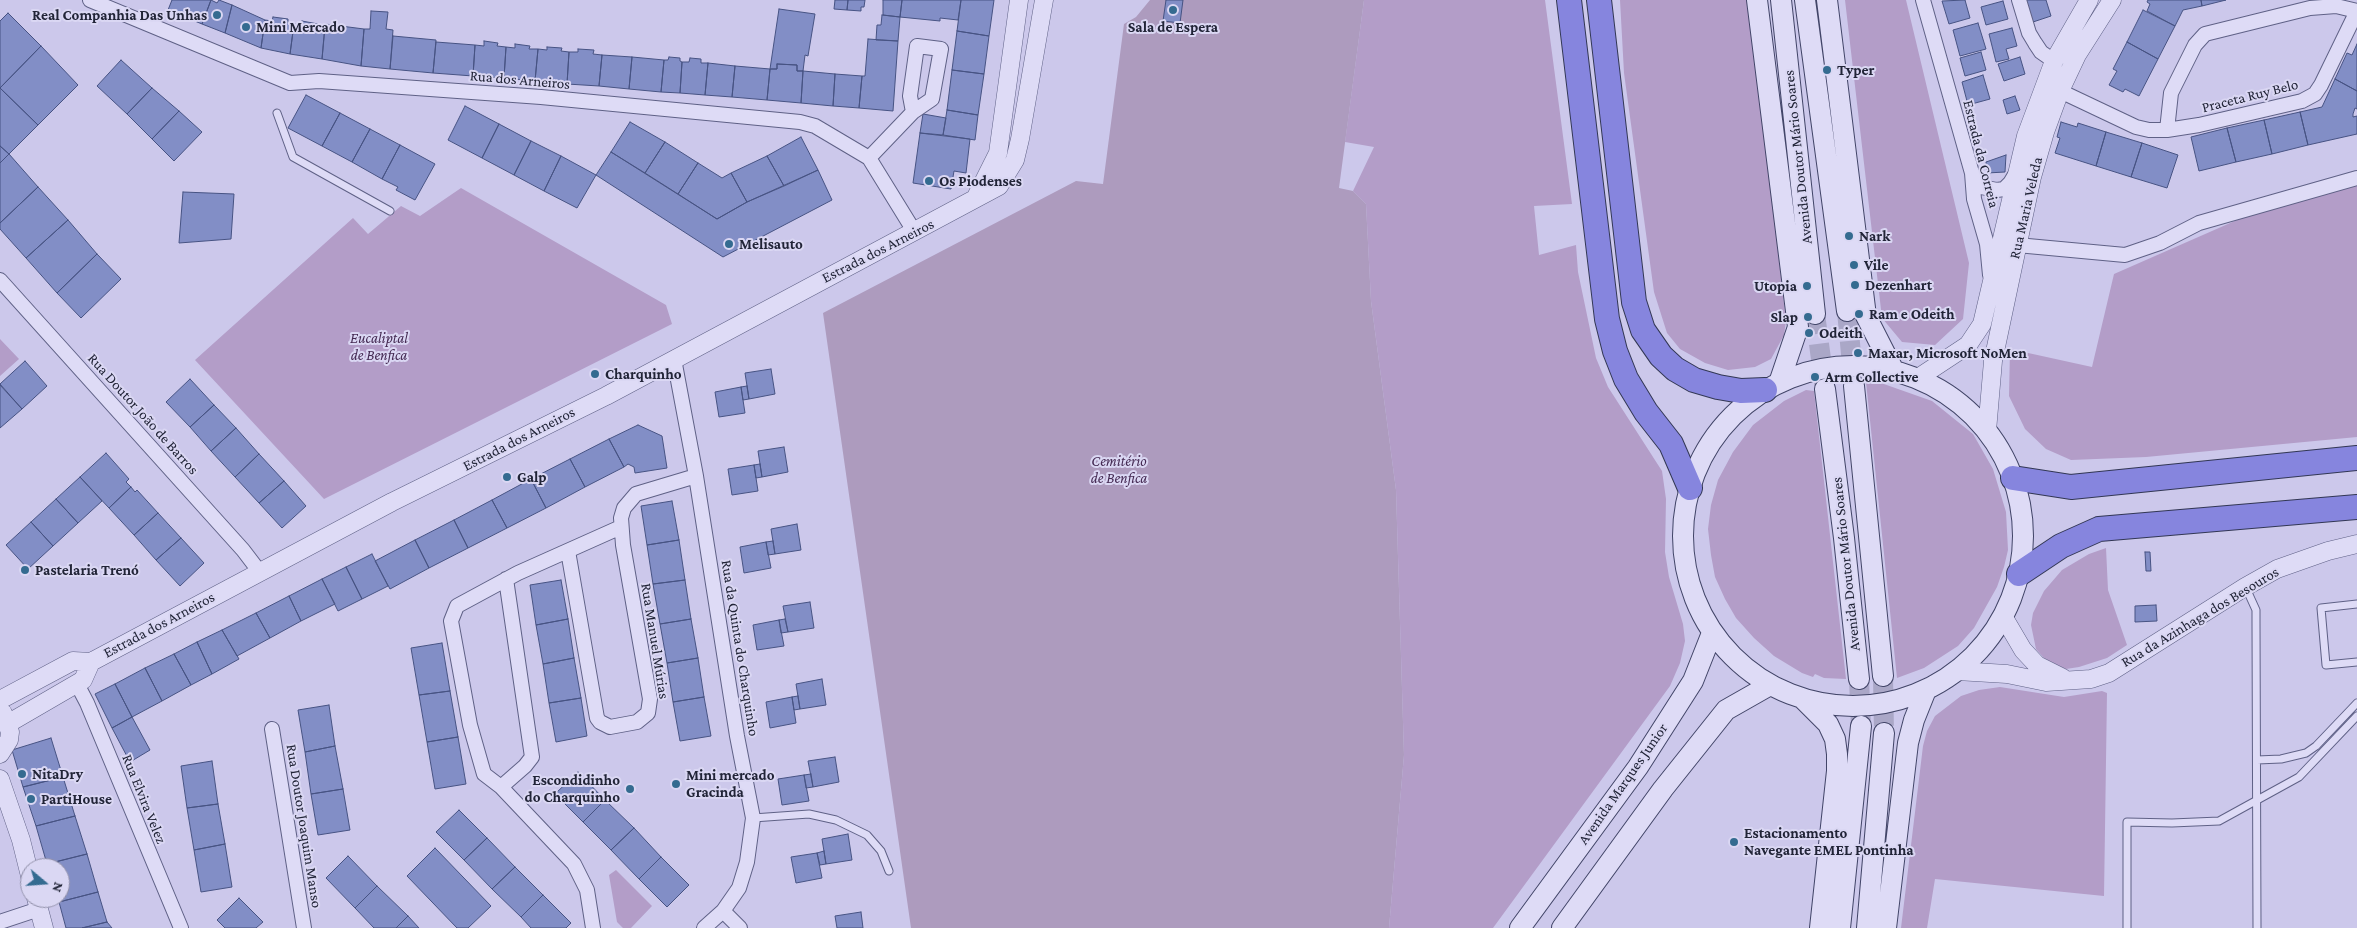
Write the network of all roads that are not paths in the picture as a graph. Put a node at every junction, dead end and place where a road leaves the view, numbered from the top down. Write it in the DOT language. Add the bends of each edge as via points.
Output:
graph roads {
  1 [pos="90,0"];
  2 [pos="1019,0"];
  3 [pos="1569,0"];
  4 [pos="1599,0"];
  5 [pos="1758,0"];
  6 [pos="1781,0"];
  7 [pos="1804,0"];
  8 [pos="1826,0"];
  9 [pos="1923,0"];
  10 [pos="2019,0"];
  11 [pos="2089,0"];
  12 [pos="2112,0"];
  13 [pos="1043,1"];
  14 [pos="2357,11"];
  15 [pos="2054,61"];
  16 [pos="2060,91"];
  17 [pos="913,112"];
  18 [pos="277,113"];
  19 [pos="2166,130"];
  20 [pos="869,158"];
  21 [pos="1972,173"];
  22 [pos="2016,173"];
  23 [pos="2357,178"];
  24 [pos="975,199"];
  25 [pos="390,211"];
  26 [pos="914,231"];
  27 [pos="2018,246"];
  28 [pos="0,280"];
  29 [pos="1990,289"];
  30 [pos="1847,311"];
  31 [pos="1815,314"];
  32 [pos="674,359"];
  33 [pos="1894,370"];
  34 [pos="1918,378"];
  35 [pos="1772,386"];
  36 [pos="1854,386"];
  37 [pos="1825,389"];
  38 [pos="1987,431"];
  39 [pos="2346,459"];
  40 [pos="696,476"];
  41 [pos="2013,478"];
  42 [pos="1690,488"];
  43 [pos="2357,508"];
  44 [pos="621,526"];
  45 [pos="2357,544"];
  46 [pos="568,551"];
  47 [pos="259,571"];
  48 [pos="2019,574"];
  49 [pos="506,579"];
  50 [pos="2245,587"];
  51 [pos="2357,604"];
  52 [pos="2003,616"];
  53 [pos="1712,632"];
  54 [pos="91,662"];
  55 [pos="2357,662"];
  56 [pos="1957,671"];
  57 [pos="1883,676"];
  58 [pos="1859,679"];
  59 [pos="2073,682"];
  60 [pos="76,684"];
  61 [pos="1770,685"];
  62 [pos="1926,690"];
  63 [pos="0,700"];
  64 [pos="1804,700"];
  65 [pos="2357,703"];
  66 [pos="4,716"];
  67 [pos="2357,716"];
  68 [pos="1861,726"];
  69 [pos="272,729"];
  70 [pos="1884,733"];
  71 [pos="0,754"];
  72 [pos="2257,760"];
  73 [pos="0,780"];
  74 [pos="501,787"];
  75 [pos="2258,798"];
  76 [pos="753,818"];
  77 [pos="26,858"];
  78 [pos="889,871"];
  79 [pos="30,908"];
  80 [pos="39,908"];
  81 [pos="723,910"];
  82 [pos="0,922"];
  83 [pos="44,928"];
  84 [pos="181,928"];
  85 [pos="304,928"];
  86 [pos="593,928"];
  87 [pos="704,928"];
  88 [pos="740,928"];
  89 [pos="1520,928"];
  90 [pos="1562,928"];
  91 [pos="1820,928"];
  92 [pos="1840,928"];
  93 [pos="1867,928"];
  94 [pos="1886,928"];
  95 [pos="2127,928"];
  96 [pos="2257,928"];
  1 -- 20 [label="street, Rua dos Arneiros" via="290,83 320,81 532,97 800,122 815,126"];
  2 -- 24 [label="street" via="998,153"];
  3 -- 42 [label="highway" via="1608,319 1615,351 1626,380 1671,444"];
  4 -- 35 [label="highway" via="1639,322 1661,356 1694,380 1741,391"];
  5 -- 35 [label="main road" via="1798,327"];
  6 -- 31 [label="main road, Avenida Doutor Mário Soares"];
  7 -- 30 [label="main road, Avenida Doutor Mário Soares"];
  8 -- 33 [label="main road" via="1866,316"];
  9 -- 21 [label="street, Estrada da Correia"];
  10 -- 15 [label="street" via="2035,44"];
  11 -- 15 [label="street, Rua Maria Veleda"];
  12 -- 16 [label="street, Rua Maria Veleda" via="2077,55"];
  13 -- 24 [label="street, Estrada dos Arneiros" via="1015,160 999,186"];
  14 -- 19 [label="street, Praceta Ruy Belo" via="2321,85 2308,99 2199,126"];
  14 -- 19 [label="street, Praceta Ruy Belo" via="2336,6 2310,8 2205,34 2195,45 2171,94"];
  15 -- 22 [label="street, Rua Maria Veleda" via="2037,102"];
  16 -- 19 [label="street" via="2136,127"];
  16 -- 27 [label="street, Rua Maria Veleda" via="2035,168"];
  17 -- 20 [label="street"];
  18 -- 25 [label="lane" via="293,157"];
  20 -- 26 [label="street, Rua dos Arneiros"];
  21 -- 22 [label="street" via="1981,187 1997,190 2004,189"];
  21 -- 29 [label="street, Estrada da Correia" via="1974,199 1987,244"];
  22 -- 29 [label="street, Rua Maria Veleda"];
  23 -- 27 [label="street" via="2199,223 2160,243 2125,255"];
  24 -- 26 [label="street, Estrada dos Arneiros"];
  26 -- 32 [label="street, Estrada dos Arneiros"];
  27 -- 38 [label="street, Rua Maria Veleda" via="1993,361"];
  28 -- 47 [label="street, Rua Doutor João de Barros"];
  29 -- 34 [label="street, Rua Maria Veleda" via="1975,337"];
  32 -- 40 [label="street, Rua da Quinta do Charquinho"];
  32 -- 47 [label="street, Estrada dos Arneiros"];
  33 -- 34 [label="main road"];
  33 -- 35 [label="main road" via="1871,366 1824,368"];
  34 -- 38 [label="main road" via="1944,392"];
  35 -- 42 [label="main road" via="1732,416 1718,432 1706,450"];
  36 -- 57 [label="main road, Avenida Doutor Mário Soares"];
  37 -- 58 [label="main road, Avenida Doutor Mário Soares"];
  38 -- 41 [label="main road"];
  39 -- 41 [label="highway" via="2071,487"];
  40 -- 44 [label="street, Rua Manuel Múrias" via="636,494 624,508"];
  40 -- 76 [label="street, Rua da Quinta do Charquinho"];
  41 -- 48 [label="main road" via="2021,510 2023,542"];
  42 -- 53 [label="main road" via="1683,526 1685,563 1695,599"];
  43 -- 48 [label="highway" via="2099,529 2061,546"];
  44 -- 46 [label="street"];
  44 -- 46 [label="street, Rua Manuel Múrias" via="650,699 648,712 637,722 610,727 597,718"];
  45 -- 50 [label="street, Rua da Azinhaga dos Besouros" via="2294,562"];
  46 -- 49 [label="street"];
  47 -- 54 [label="street, Estrada dos Arneiros"];
  48 -- 52 [label="main road"];
  49 -- 74 [label="street" via="532,757"];
  49 -- 74 [label="street" via="457,606 451,621 470,725 484,774"];
  50 -- 59 [label="street, Rua da Azinhaga dos Besouros" via="2109,673"];
  50 -- 72 [label="lane" via="2256,610"];
  51 -- 55 [label="lane" via="2322,608 2326,665"];
  52 -- 56 [label="main road" via="1975,655"];
  52 -- 59 [label="street" via="2037,665"];
  53 -- 61 [label="main road" via="1742,665"];
  53 -- 89 [label="main road, Avenida Marques Junior" via="1693,681 1638,768"];
  54 -- 60 [label="street, Estrada dos Arneiros" via="83,680"];
  54 -- 63 [label="street, Estrada dos Arneiros" via="73,661"];
  56 -- 59 [label="street, Rua da Azinhaga dos Besouros" via="2007,674 2046,682"];
  56 -- 62 [label="main road"];
  60 -- 66 [label="street, Estrada dos Arneiros"];
  60 -- 84 [label="street, Rua Elvira Velez" via="87,703"];
  61 -- 64 [label="main road"];
  61 -- 90 [label="main road" via="1726,710 1663,789"];
  62 -- 64 [label="main road" via="1878,705 1854,707"];
  62 -- 94 [label="main road" via="1908,743"];
  64 -- 91 [label="main road" via="1828,724 1837,754"];
  65 -- 72 [label="lane" via="2306,753"];
  66 -- 71 [label="street" via="9,740"];
  67 -- 75 [label="lane" via="2299,777"];
  68 -- 92 [label="main road"];
  69 -- 85 [label="street, Rua Doutor Joaquim Manso"];
  70 -- 93 [label="main road"];
  72 -- 75 [label="lane"];
  73 -- 77 [label="street"];
  74 -- 86 [label="street" via="574,864 587,890"];
  75 -- 95 [label="lane" via="2219,821 2127,822"];
  75 -- 96 [label="lane"];
  76 -- 78 [label="lane" via="809,814 836,820 867,835 882,851"];
  76 -- 81 [label="street, Rua da Quinta do Charquinho" via="747,862 739,888"];
  79 -- 82 [label="street"];
  80 -- 83 [label="street"];
  81 -- 87 [label="street, Rua da Quinta do Charquinho"];
  81 -- 88 [label="street"];
}
